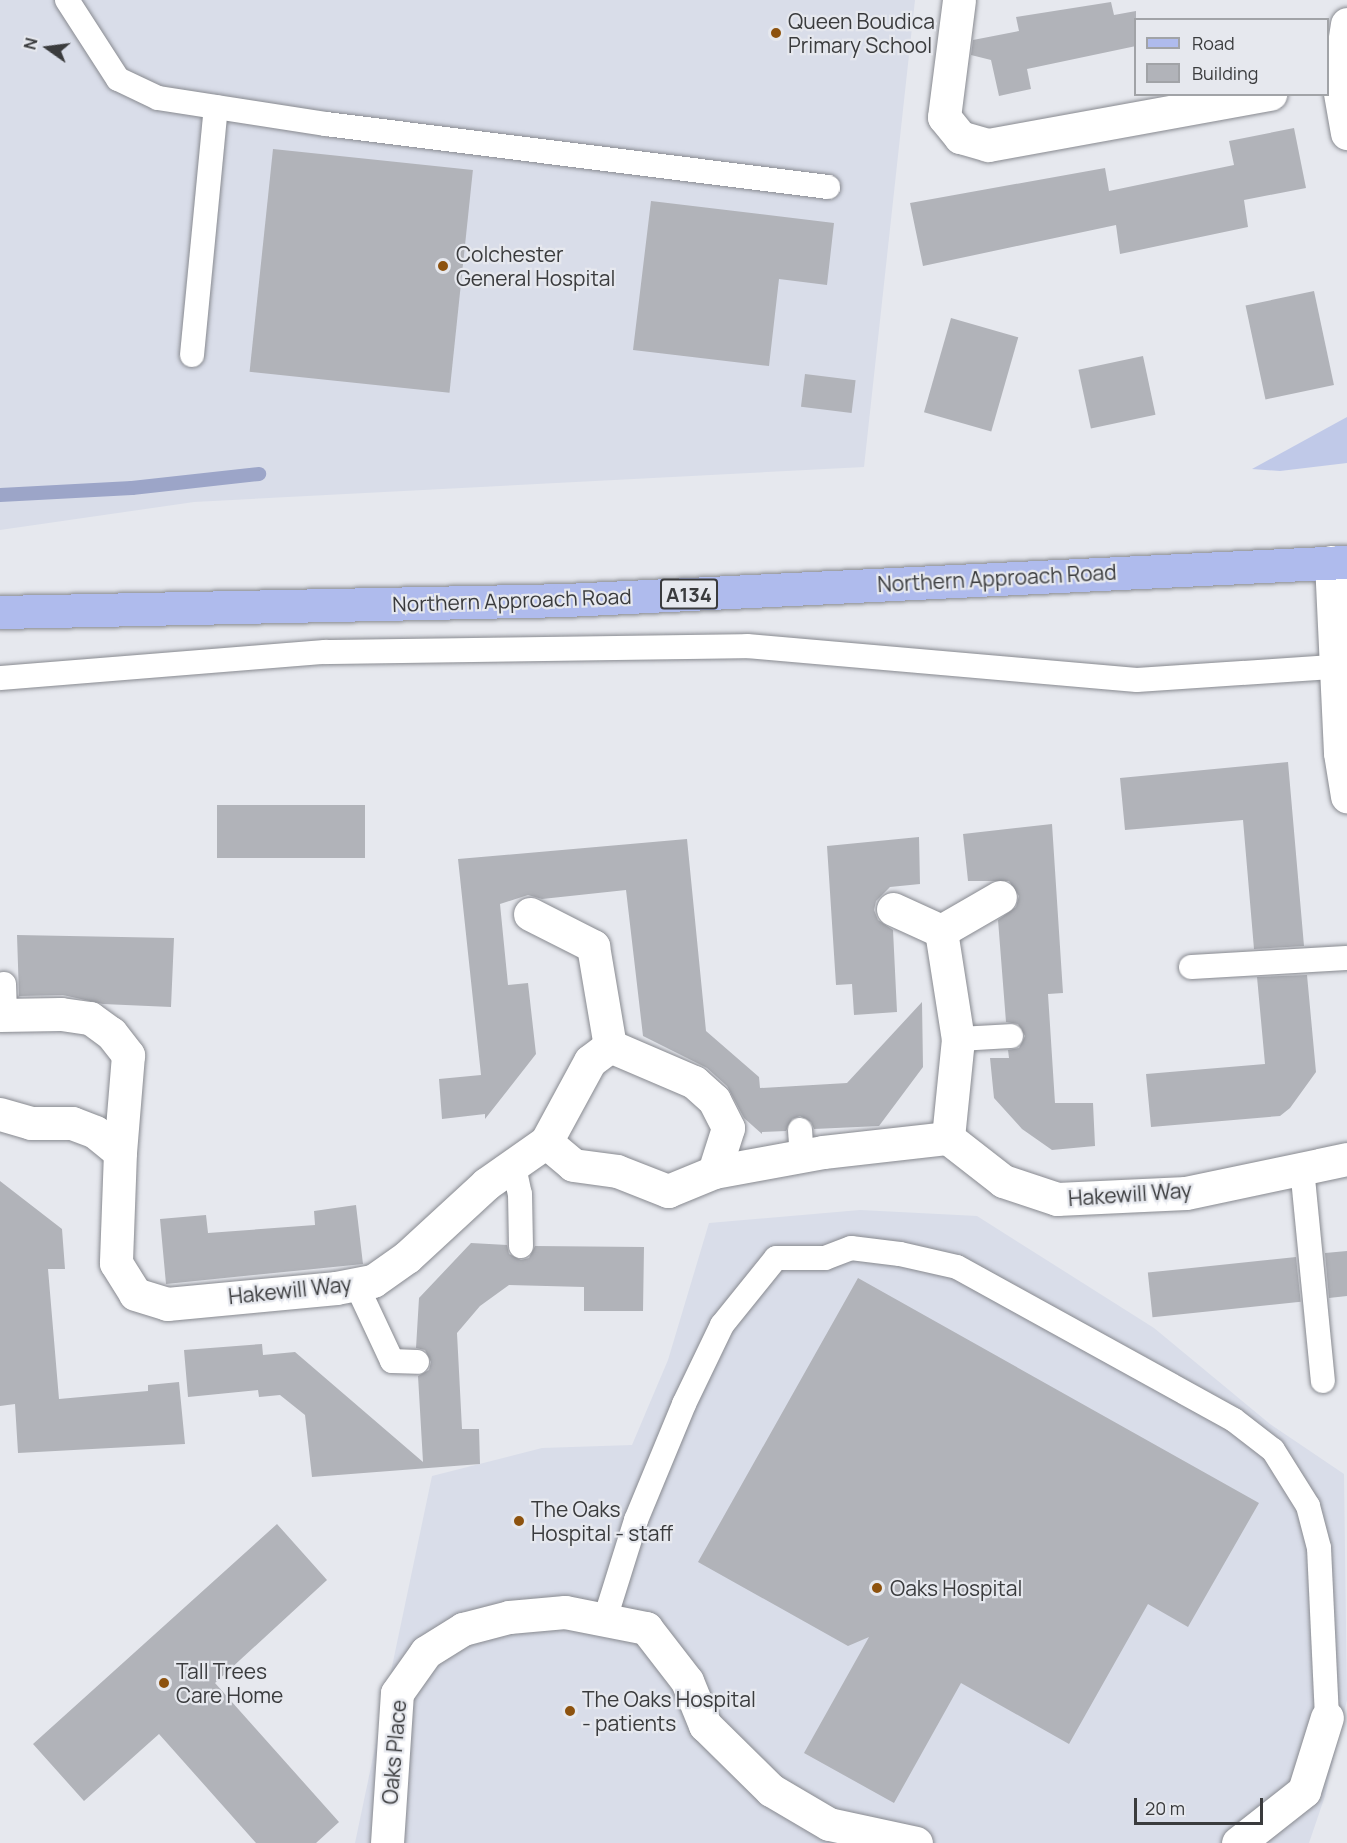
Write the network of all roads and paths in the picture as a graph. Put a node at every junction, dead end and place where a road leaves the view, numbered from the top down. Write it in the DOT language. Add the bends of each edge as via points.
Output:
graph roads {
  1 [pos="67,0"];
  2 [pos="959,0"];
  3 [pos="1347,24"];
  4 [pos="1338,82"];
  5 [pos="1259,96"];
  6 [pos="216,107"];
  7 [pos="1347,133"];
  8 [pos="828,187"];
  9 [pos="192,355"];
  10 [pos="1339,562"];
  11 [pos="0,612"];
  12 [pos="1342,667"];
  13 [pos="0,678"];
  14 [pos="1347,796"];
  15 [pos="1000,897"];
  16 [pos="893,909"];
  17 [pos="530,914"];
  18 [pos="941,931"];
  19 [pos="1347,958"];
  20 [pos="1191,967"];
  21 [pos="3,1005"];
  22 [pos="1011,1036"];
  23 [pos="958,1039"];
  24 [pos="610,1046"];
  25 [pos="2,1119"];
  26 [pos="948,1138"];
  27 [pos="546,1142"];
  28 [pos="120,1152"];
  29 [pos="1347,1159"];
  30 [pos="513,1162"];
  31 [pos="1302,1168"];
  32 [pos="714,1172"];
  33 [pos="521,1246"];
  34 [pos="356,1284"];
  35 [pos="417,1362"];
  36 [pos="1323,1381"];
  37 [pos="605,1619"];
  38 [pos="1327,1717"];
  39 [pos="387,1843"];
  40 [pos="916,1843"];
  41 [pos="1238,1843"];
  1 -- 6 [label="lane" via="118,79 158,98"];
  2 -- 5 [label="street" via="944,117 960,137 988,145"];
  3 -- 4 [label="street"];
  4 -- 7 [label="street"];
  6 -- 8 [label="lane"];
  6 -- 9 [label="lane"];
  10 -- 11 [label="main road, Northern Approach Road / A134" via="566,600"];
  10 -- 12 [label="street"];
  12 -- 13 [label="lane" via="1137,680 747,646 325,652"];
  12 -- 14 [label="street" via="1340,753"];
  15 -- 18 [label="street"];
  16 -- 18 [label="street"];
  17 -- 24 [label="street" via="593,946"];
  18 -- 23 [label="street"];
  19 -- 20 [label="lane"];
  21 -- 28 [label="street, Hakewill Way" via="90,1018 111,1033 128,1054"];
  22 -- 23 [label="lane"];
  23 -- 26 [label="street"];
  24 -- 27 [label="street" via="590,1061"];
  24 -- 32 [label="street" via="694,1082 714,1100 728,1128"];
  25 -- 28 [label="street" via="72,1123 95,1132"];
  26 -- 31 [label="street, Hakewill Way" via="1003,1181 1057,1199 1186,1193"];
  26 -- 32 [label="street" via="801,1143"];
  27 -- 30 [label="street, Hakewill Way"];
  27 -- 32 [label="street" via="573,1165 617,1171 668,1191"];
  28 -- 34 [label="street, Hakewill Way" via="116,1263 135,1294 167,1304"];
  29 -- 31 [label="street, Hakewill Way"];
  30 -- 33 [label="lane" via="520,1194"];
  30 -- 34 [label="street, Hakewill Way" via="407,1257 374,1281"];
  31 -- 36 [label="lane"];
  34 -- 35 [label="lane" via="392,1361"];
  37 -- 38 [label="lane" via="636,1520 722,1325 776,1258 825,1258 851,1248 932,1259 957,1267 1234,1420 1273,1450 1308,1506 1319,1548"];
  37 -- 39 [label="street, Oaks Place" via="565,1612 509,1617 464,1629 426,1652 397,1693"];
  37 -- 40 [label="street, Oaks Place" via="646,1628 687,1681 705,1725 771,1790 829,1824"];
  38 -- 41 [label="street" via="1304,1791"];
}
